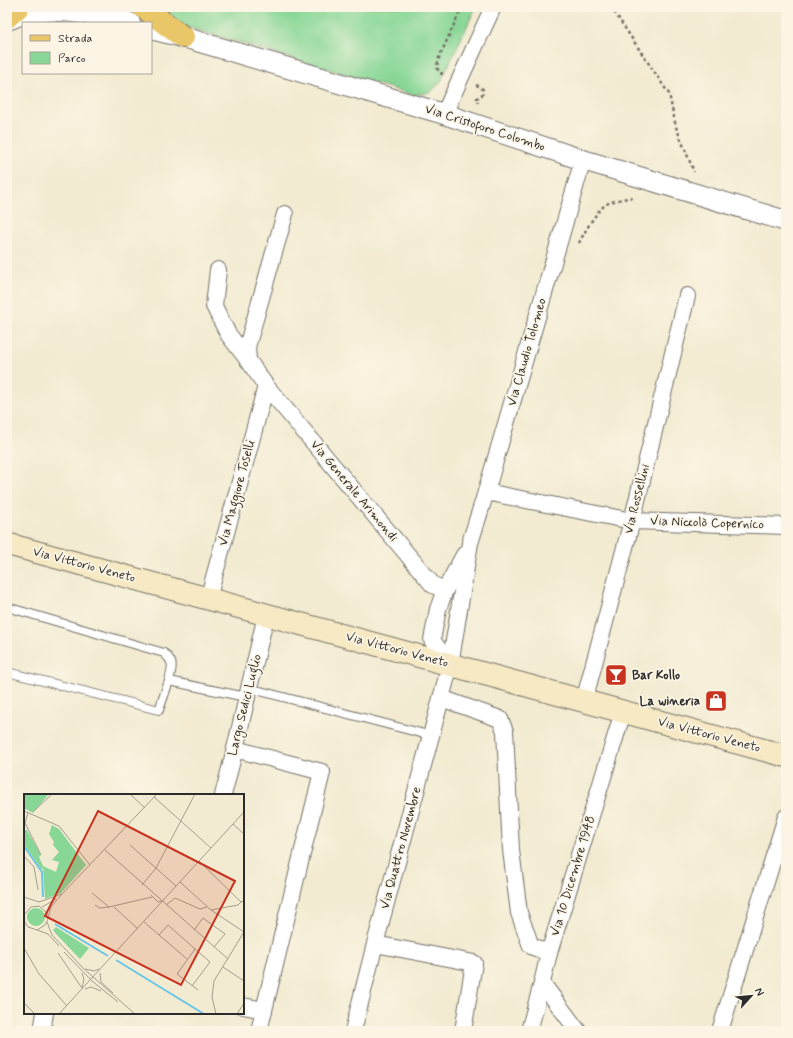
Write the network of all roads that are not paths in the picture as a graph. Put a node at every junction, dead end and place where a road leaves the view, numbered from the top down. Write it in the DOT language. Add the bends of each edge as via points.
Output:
graph roads {
  1 [pos="18,7"];
  2 [pos="122,7"];
  3 [pos="143,7"];
  4 [pos="493,7"];
  5 [pos="7,17"];
  6 [pos="7,20"];
  7 [pos="126,22"];
  8 [pos="152,28"];
  9 [pos="183,37"];
  10 [pos="444,114"];
  11 [pos="583,160"];
  12 [pos="285,214"];
  13 [pos="786,221"];
  14 [pos="218,270"];
  15 [pos="687,296"];
  16 [pos="248,360"];
  17 [pos="266,386"];
  18 [pos="486,492"];
  19 [pos="632,521"];
  20 [pos="786,526"];
  21 [pos="470,543"];
  22 [pos="7,544"];
  23 [pos="446,590"];
  24 [pos="208,599"];
  25 [pos="7,608"];
  26 [pos="266,615"];
  27 [pos="450,665"];
  28 [pos="7,672"];
  29 [pos="169,681"];
  30 [pos="247,692"];
  31 [pos="441,698"];
  32 [pos="584,701"];
  33 [pos="623,712"];
  34 [pos="432,736"];
  35 [pos="235,749"];
  36 [pos="786,756"];
  37 [pos="223,794"];
  38 [pos="786,817"];
  39 [pos="375,944"];
  40 [pos="549,953"];
  41 [pos="542,983"];
  42 [pos="244,1006"];
  43 [pos="264,1010"];
  44 [pos="45,1014"];
  45 [pos="42,1031"];
  46 [pos="259,1031"];
  47 [pos="353,1031"];
  48 [pos="463,1031"];
  49 [pos="529,1031"];
  50 [pos="578,1031"];
  51 [pos="720,1031"];
  1 -- 5 [label="main road"];
  2 -- 9 [label="street, Via Cristoforo Colombo"];
  3 -- 9 [label="main road"];
  4 -- 10 [label="street"];
  6 -- 7 [label="street" via="30,12 72,12"];
  8 -- 9 [label="street, Via Cristoforo Colombo"];
  9 -- 10 [label="street, Via Cristoforo Colombo"];
  10 -- 11 [label="street, Via Cristoforo Colombo"];
  11 -- 13 [label="street, Via Cristoforo Colombo"];
  11 -- 18 [label="street, Via Claudio Tolomeo"];
  12 -- 16 [label="street" via="247,347"];
  14 -- 16 [label="street, Via Generale Arimondi" via="214,306 228,334"];
  15 -- 19 [label="street, Via Rossellini"];
  16 -- 17 [label="street, Via Generale Arimondi"];
  17 -- 23 [label="street, Via Generale Arimondi" via="433,585"];
  17 -- 24 [label="street, Via Maggiore Toselli"];
  18 -- 19 [label="street, Via Niccolò Copernico"];
  18 -- 21 [label="street, Via Claudio Tolomeo"];
  19 -- 20 [label="street, Via Niccolò Copernico"];
  19 -- 32 [label="street, Via Rossellini"];
  21 -- 23 [label="street, Via Claudio Tolomeo"];
  21 -- 27 [label="street, Via Claudio Tolomeo"];
  22 -- 24 [label="main road, Via Vittorio Veneto"];
  23 -- 27 [label="street, Via Claudio Tolomeo" via="438,609 432,640"];
  24 -- 26 [label="main road, Via Vittorio Veneto"];
  25 -- 29 [label="lane" via="164,653 172,663"];
  26 -- 27 [label="main road, Via Vittorio Veneto"];
  26 -- 30 [label="street, Largo Sedici Luglio"];
  27 -- 31 [label="street, Via Quattro Novembre"];
  27 -- 32 [label="main road, Via Vittorio Veneto"];
  28 -- 29 [label="lane" via="159,710"];
  29 -- 30 [label="lane"];
  30 -- 34 [label="lane"];
  30 -- 35 [label="street, Largo Sedici Luglio"];
  31 -- 34 [label="street, Via Quattro Novembre"];
  31 -- 40 [label="street" via="500,719 505,731 511,850 519,913 531,946"];
  32 -- 33 [label="main road, Via Vittorio Veneto"];
  33 -- 36 [label="main road, Via Vittorio Veneto"];
  33 -- 40 [label="street, Via 10 Dicembre 1948"];
  34 -- 39 [label="street, Via Quattro Novembre"];
  35 -- 37 [label="street, Largo Sedici Luglio"];
  35 -- 43 [label="street" via="322,772"];
  38 -- 51 [label="street"];
  39 -- 47 [label="street, Via Quattro Novembre"];
  39 -- 48 [label="street" via="474,964"];
  40 -- 41 [label="street, Via 10 Dicembre 1948"];
  41 -- 49 [label="street, Via 10 Dicembre 1948"];
  41 -- 50 [label="street"];
  42 -- 43 [label="street"];
  43 -- 46 [label="street"];
  44 -- 45 [label="street"];
}
